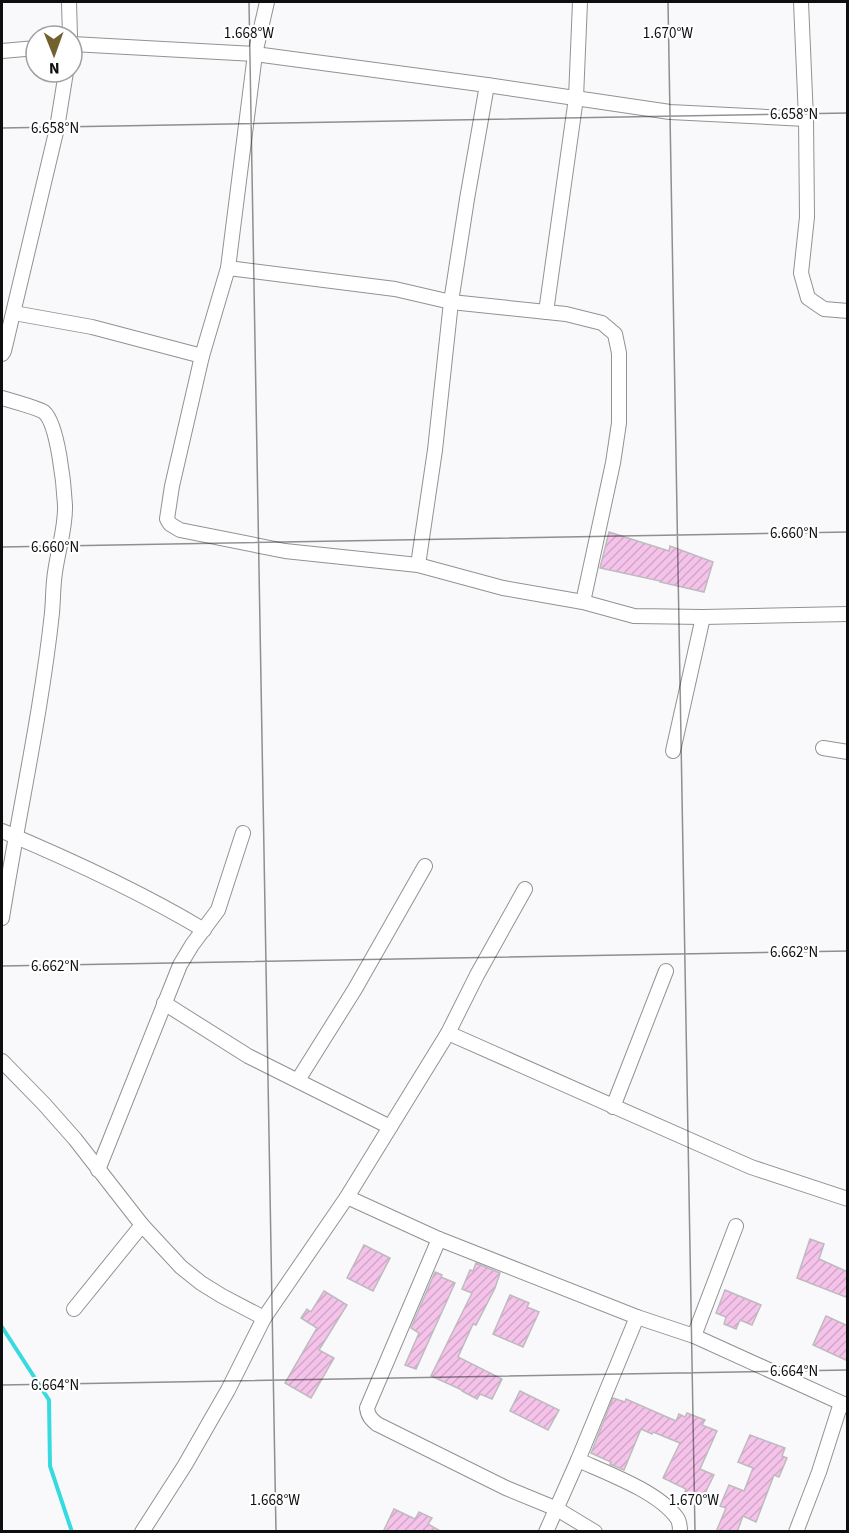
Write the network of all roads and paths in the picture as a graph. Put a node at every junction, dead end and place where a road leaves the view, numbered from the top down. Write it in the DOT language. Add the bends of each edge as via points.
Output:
graph roads {
  1 [pos="69,2"];
  2 [pos="267,2"];
  3 [pos="580,2"];
  4 [pos="801,2"];
  5 [pos="70,24"];
  6 [pos="84,45"];
  7 [pos="24,49"];
  8 [pos="2,51"];
  9 [pos="255,54"];
  10 [pos="64,84"];
  11 [pos="488,85"];
  12 [pos="576,98"];
  13 [pos="806,119"];
  14 [pos="228,268"];
  15 [pos="451,302"];
  16 [pos="848,311"];
  17 [pos="546,312"];
  18 [pos="14,313"];
  19 [pos="2,354"];
  20 [pos="202,356"];
  21 [pos="2,398"];
  22 [pos="418,565"];
  23 [pos="583,602"];
  24 [pos="848,614"];
  25 [pos="703,617"];
  26 [pos="823,748"];
  27 [pos="673,751"];
  28 [pos="848,752"];
  29 [pos="2,831"];
  30 [pos="243,833"];
  31 [pos="15,837"];
  32 [pos="425,866"];
  33 [pos="525,889"];
  34 [pos="2,918"];
  35 [pos="204,930"];
  36 [pos="666,971"];
  37 [pos="164,1003"];
  38 [pos="448,1033"];
  39 [pos="2,1061"];
  40 [pos="298,1080"];
  41 [pos="613,1107"];
  42 [pos="390,1126"];
  43 [pos="98,1170"];
  44 [pos="347,1197"];
  45 [pos="848,1199"];
  46 [pos="142,1225"];
  47 [pos="736,1226"];
  48 [pos="439,1239"];
  49 [pos="74,1309"];
  50 [pos="636,1317"];
  51 [pos="264,1318"];
  52 [pos="694,1336"];
  53 [pos="844,1404"];
  54 [pos="578,1460"];
  55 [pos="557,1509"];
  56 [pos="142,1532"];
  57 [pos="546,1532"];
  58 [pos="595,1532"];
  59 [pos="680,1532"];
  60 [pos="796,1532"];
  1 -- 5 [label="street"];
  2 -- 9 [label="street"];
  3 -- 12 [label="street"];
  4 -- 13 [label="street"];
  6 -- 9 [label="street"];
  7 -- 8 [label="street"];
  9 -- 11 [label="street"];
  9 -- 14 [label="street"];
  10 -- 18 [label="street"];
  11 -- 12 [label="street"];
  11 -- 15 [label="street"];
  12 -- 13 [label="street" via="670,112"];
  12 -- 17 [label="street"];
  13 -- 16 [label="street" via="807,217 801,273 808,298 824,309"];
  14 -- 15 [label="street" via="395,289"];
  14 -- 20 [label="street"];
  15 -- 17 [label="street"];
  15 -- 22 [label="street"];
  17 -- 23 [label="street" via="602,323 615,334 620,353 620,423"];
  18 -- 19 [label="street"];
  18 -- 20 [label="street" via="92,327"];
  20 -- 22 [label="street" via="172,486 167,519 170,524 180,530 285,551"];
  21 -- 31 [label="street" via="44,412 51,422 57,439 65,504 37,716"];
  22 -- 23 [label="street" via="503,588"];
  23 -- 25 [label="street" via="634,616"];
  24 -- 25 [label="street"];
  25 -- 27 [label="street"];
  26 -- 28 [label="street"];
  29 -- 31 [label="street"];
  30 -- 35 [label="street" via="218,910"];
  31 -- 34 [label="street"];
  31 -- 35 [label="street" via="105,877"];
  32 -- 40 [label="street"];
  33 -- 38 [label="street"];
  35 -- 37 [label="street" via="180,965"];
  36 -- 41 [label="street"];
  37 -- 40 [label="street" via="248,1056"];
  37 -- 43 [label="street"];
  38 -- 41 [label="street"];
  38 -- 42 [label="street"];
  39 -- 43 [label="street" via="75,1139"];
  40 -- 42 [label="street"];
  41 -- 45 [label="street" via="751,1167"];
  42 -- 44 [label="street"];
  43 -- 46 [label="street"];
  44 -- 48 [label="street"];
  44 -- 51 [label="street"];
  46 -- 49 [label="street"];
  46 -- 51 [label="street" via="201,1283"];
  47 -- 52 [label="street"];
  48 -- 50 [label="street"];
  48 -- 55 [label="street" via="380,1375 368,1414 377,1424"];
  50 -- 52 [label="street"];
  50 -- 54 [label="street"];
  51 -- 56 [label="street" via="209,1424"];
  52 -- 53 [label="street"];
  53 -- 60 [label="street"];
  54 -- 55 [label="street"];
  54 -- 59 [label="street" via="649,1493 677,1518"];
  55 -- 57 [label="street"];
  55 -- 58 [label="street"];
}
